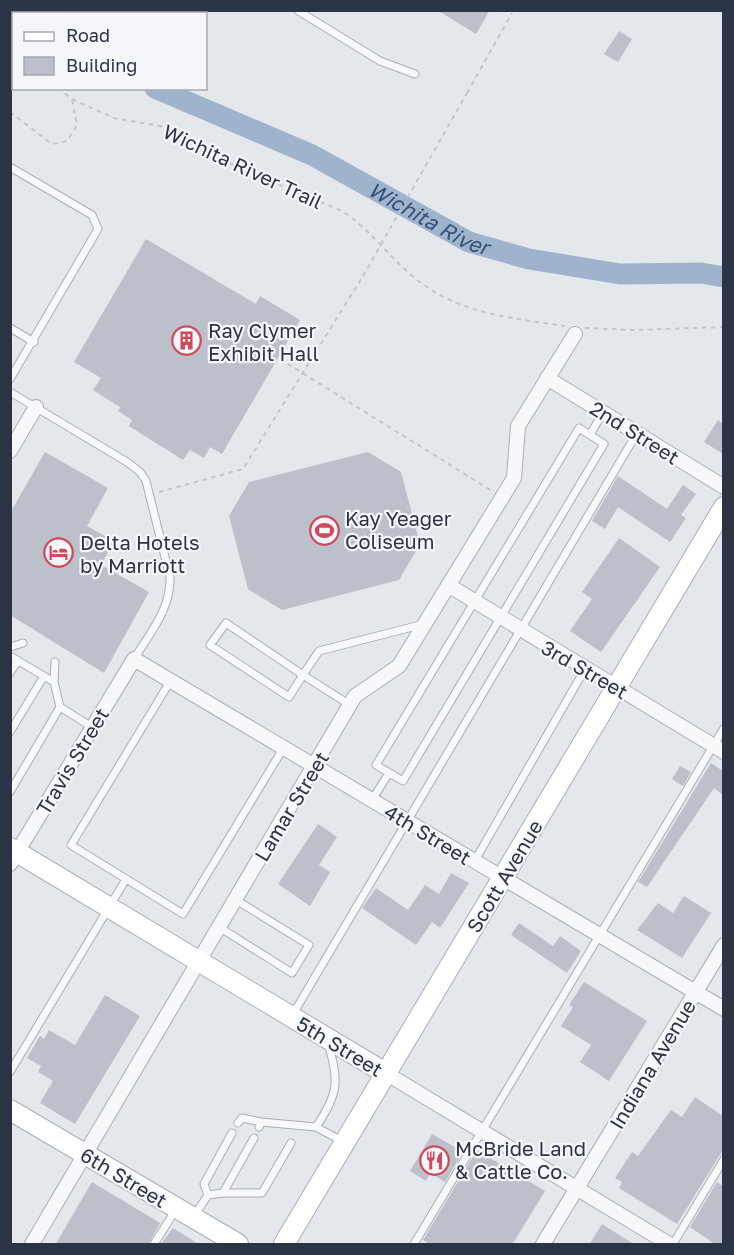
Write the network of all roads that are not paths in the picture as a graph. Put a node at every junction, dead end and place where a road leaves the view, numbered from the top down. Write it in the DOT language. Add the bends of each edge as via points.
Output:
graph roads {
  1 [pos="297,10"];
  2 [pos="416,74"];
  3 [pos="10,167"];
  4 [pos="10,328"];
  5 [pos="573,329"];
  6 [pos="34,342"];
  7 [pos="546,378"];
  8 [pos="10,379"];
  9 [pos="10,392"];
  10 [pos="36,407"];
  11 [pos="603,412"];
  12 [pos="637,434"];
  13 [pos="590,435"];
  14 [pos="10,451"];
  15 [pos="723,487"];
  16 [pos="723,507"];
  17 [pos="448,585"];
  18 [pos="473,601"];
  19 [pos="500,618"];
  20 [pos="424,624"];
  21 [pos="520,631"];
  22 [pos="23,643"];
  23 [pos="10,647"];
  24 [pos="10,656"];
  25 [pos="134,658"];
  26 [pos="18,660"];
  27 [pos="55,662"];
  28 [pos="585,669"];
  29 [pos="10,673"];
  30 [pos="303,675"];
  31 [pos="44,676"];
  32 [pos="171,680"];
  33 [pos="54,682"];
  34 [pos="617,688"];
  35 [pos="350,705"];
  36 [pos="60,707"];
  37 [pos="92,728"];
  38 [pos="723,728"];
  39 [pos="10,732"];
  40 [pos="284,747"];
  41 [pos="718,749"];
  42 [pos="315,766"];
  43 [pos="389,773"];
  44 [pos="10,792"];
  45 [pos="372,800"];
  46 [pos="407,820"];
  47 [pos="13,855"];
  48 [pos="474,862"];
  49 [pos="126,879"];
  50 [pos="502,879"];
  51 [pos="236,900"];
  52 [pos="109,907"];
  53 [pos="219,927"];
  54 [pos="599,936"];
  55 [pos="723,945"];
  56 [pos="199,960"];
  57 [pos="696,992"];
  58 [pos="723,1008"];
  59 [pos="291,1017"];
  60 [pos="326,1037"];
  61 [pos="10,1072"];
  62 [pos="387,1074"];
  63 [pos="10,1110"];
  64 [pos="238,1123"];
  65 [pos="316,1127"];
  66 [pos="482,1131"];
  67 [pos="232,1133"];
  68 [pos="254,1138"];
  69 [pos="291,1143"];
  70 [pos="346,1143"];
  71 [pos="85,1154"];
  72 [pos="723,1159"];
  73 [pos="577,1187"];
  74 [pos="224,1193"];
  75 [pos="208,1195"];
  76 [pos="184,1213"];
  77 [pos="32,1245"];
  78 [pos="154,1245"];
  79 [pos="238,1245"];
  80 [pos="284,1245"];
  81 [pos="414,1245"];
  82 [pos="543,1245"];
  83 [pos="671,1245"];
  1 -- 2 [label="lane" via="380,61"];
  3 -- 6 [label="lane" via="92,216 98,229"];
  4 -- 6 [label="lane"];
  5 -- 7 [label="street, Lamar Street"];
  6 -- 8 [label="lane"];
  7 -- 11 [label="street, 2nd Street"];
  7 -- 17 [label="street, Lamar Street" via="518,426 516,469"];
  9 -- 10 [label="lane"];
  10 -- 14 [label="street"];
  10 -- 25 [label="lane" via="140,471 150,494 170,591 161,615"];
  11 -- 12 [label="street, 2nd Street"];
  11 -- 13 [label="lane"];
  12 -- 15 [label="street, 2nd Street"];
  12 -- 21 [label="lane"];
  13 -- 18 [label="lane" via="579,428"];
  13 -- 19 [label="lane" via="604,444"];
  16 -- 34 [label="main road, Scott Avenue"];
  17 -- 18 [label="street, 3rd Street"];
  17 -- 20 [label="street, Lamar Street"];
  18 -- 19 [label="street, 3rd Street"];
  18 -- 43 [label="lane" via="376,765"];
  19 -- 21 [label="street, 3rd Street"];
  19 -- 43 [label="lane" via="403,781"];
  20 -- 30 [label="lane" via="319,651"];
  20 -- 35 [label="street, Lamar Street" via="399,666 361,690"];
  21 -- 28 [label="street, 3rd Street"];
  21 -- 46 [label="lane"];
  22 -- 23 [label="lane"];
  24 -- 26 [label="lane"];
  25 -- 32 [label="street, 4th Street"];
  25 -- 37 [label="street, Travis Street"];
  26 -- 29 [label="lane"];
  26 -- 31 [label="lane"];
  27 -- 33 [label="lane"];
  28 -- 34 [label="street, 3rd Street"];
  28 -- 48 [label="lane"];
  30 -- 30 [label="lane" via="226,623 210,645 289,697"];
  30 -- 35 [label="lane"];
  31 -- 33 [label="lane"];
  31 -- 39 [label="lane"];
  32 -- 40 [label="street, 4th Street"];
  32 -- 49 [label="lane" via="72,845"];
  33 -- 36 [label="lane"];
  34 -- 41 [label="street, 3rd Street"];
  34 -- 50 [label="main road, Scott Avenue"];
  35 -- 42 [label="street, Lamar Street"];
  36 -- 37 [label="lane"];
  36 -- 44 [label="lane"];
  37 -- 47 [label="street, Travis Street"];
  38 -- 41 [label="lane"];
  40 -- 42 [label="street, 4th Street"];
  40 -- 49 [label="lane" via="183,914"];
  41 -- 54 [label="lane"];
  42 -- 45 [label="street, 4th Street"];
  42 -- 51 [label="street, Lamar Street"];
  43 -- 45 [label="lane"];
  45 -- 46 [label="street, 4th Street"];
  46 -- 48 [label="street, 4th Street"];
  46 -- 59 [label="lane"];
  47 -- 52 [label="main road, 5th Street"];
  48 -- 50 [label="street, 4th Street"];
  49 -- 52 [label="lane"];
  50 -- 54 [label="street, 4th Street"];
  50 -- 62 [label="main road, Scott Avenue"];
  51 -- 53 [label="street, Lamar Street"];
  51 -- 53 [label="lane" via="309,945 292,973"];
  52 -- 56 [label="main road, 5th Street"];
  52 -- 61 [label="lane"];
  53 -- 56 [label="street, Lamar Street"];
  54 -- 57 [label="street, 4th Street"];
  54 -- 66 [label="lane"];
  55 -- 57 [label="street, Indiana Avenue"];
  56 -- 59 [label="main road, 5th Street"];
  56 -- 71 [label="street, Lamar Street"];
  57 -- 58 [label="street, 4th Street"];
  57 -- 73 [label="street, Indiana Avenue"];
  59 -- 60 [label="main road, 5th Street"];
  60 -- 62 [label="main road, 5th Street"];
  60 -- 65 [label="lane" via="337,1089"];
  62 -- 66 [label="street, 5th Street"];
  62 -- 70 [label="main road, Scott Avenue"];
  63 -- 71 [label="main road, 6th Street"];
  64 -- 65 [label="lane" via="242,1118 260,1125"];
  65 -- 70 [label="lane"];
  66 -- 73 [label="street, 5th Street"];
  66 -- 81 [label="lane"];
  67 -- 75 [label="lane" via="204,1184"];
  68 -- 74 [label="lane"];
  69 -- 74 [label="lane" via="262,1193"];
  70 -- 80 [label="main road, Scott Avenue"];
  71 -- 76 [label="main road, 6th Street"];
  71 -- 77 [label="street, Lamar Street"];
  72 -- 83 [label="lane"];
  73 -- 82 [label="street, Indiana Avenue"];
  73 -- 83 [label="street, 5th Street"];
  74 -- 75 [label="lane"];
  75 -- 76 [label="lane"];
  76 -- 78 [label="lane"];
  76 -- 79 [label="main road, 6th Street"];
}
